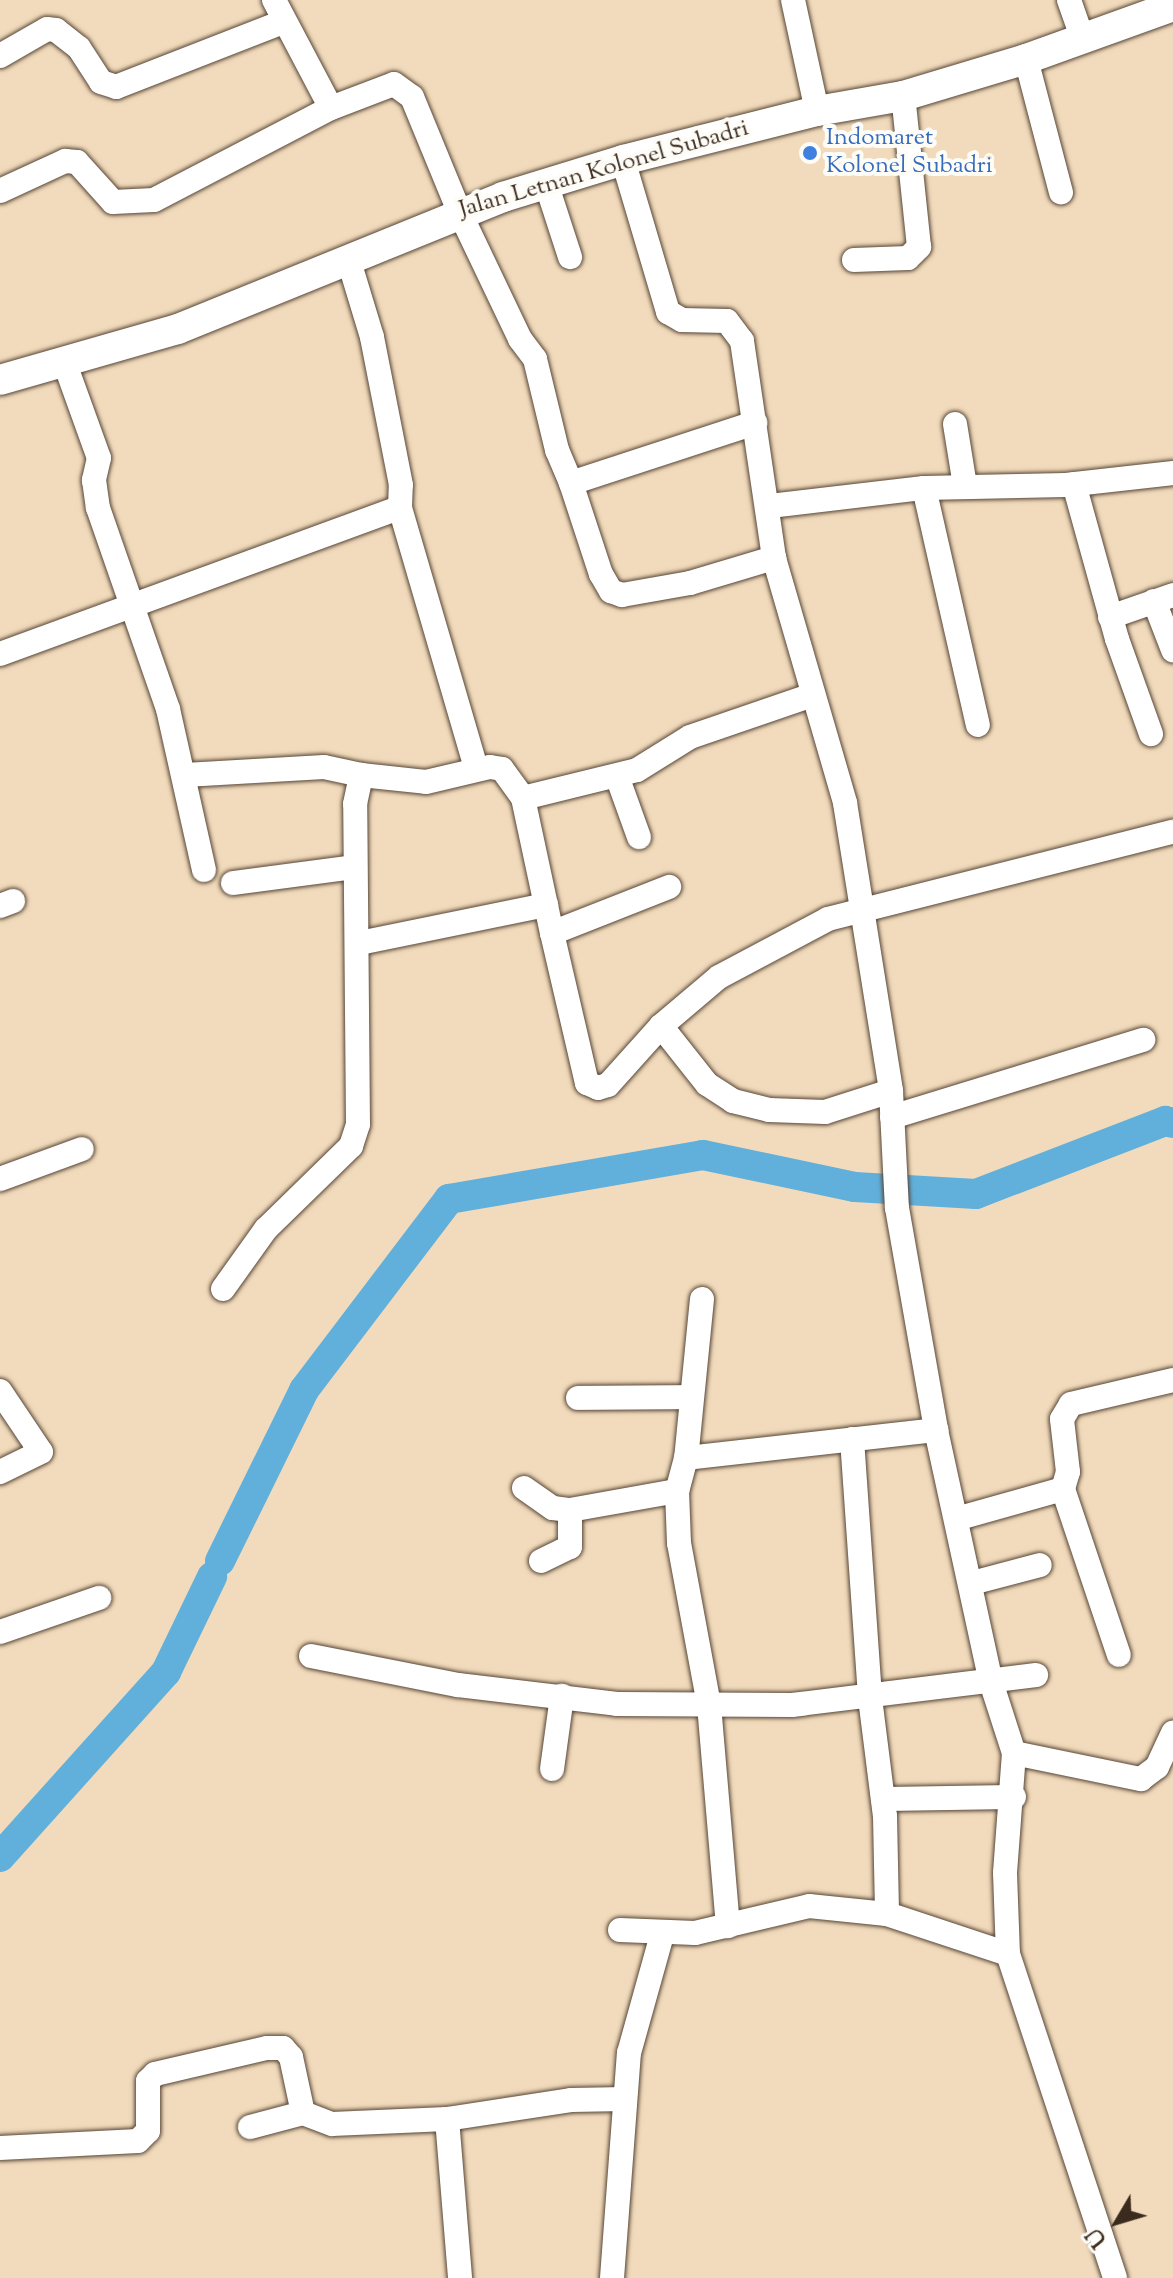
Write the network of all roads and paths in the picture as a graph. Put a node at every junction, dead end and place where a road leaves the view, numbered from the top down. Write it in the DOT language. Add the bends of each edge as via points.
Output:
graph roads {
  1 [pos="793,0"];
  2 [pos="1069,0"];
  3 [pos="1173,6"];
  4 [pos="280,10"];
  5 [pos="1083,40"];
  6 [pos="0,56"];
  7 [pos="1026,59"];
  8 [pos="903,96"];
  9 [pos="331,108"];
  10 [pos="817,111"];
  11 [pos="623,160"];
  12 [pos="546,183"];
  13 [pos="0,191"];
  14 [pos="1061,192"];
  15 [pos="459,211"];
  16 [pos="570,257"];
  17 [pos="348,258"];
  18 [pos="854,260"];
  19 [pos="64,361"];
  20 [pos="0,380"];
  21 [pos="755,423"];
  22 [pos="955,424"];
  23 [pos="1173,473"];
  24 [pos="571,483"];
  25 [pos="1074,484"];
  26 [pos="965,486"];
  27 [pos="924,488"];
  28 [pos="770,506"];
  29 [pos="400,508"];
  30 [pos="774,558"];
  31 [pos="1164,598"];
  32 [pos="135,604"];
  33 [pos="1110,617"];
  34 [pos="1172,644"];
  35 [pos="0,654"];
  36 [pos="810,696"];
  37 [pos="978,725"];
  38 [pos="1151,734"];
  39 [pos="476,768"];
  40 [pos="185,775"];
  41 [pos="361,775"];
  42 [pos="617,776"];
  43 [pos="523,798"];
  44 [pos="1173,832"];
  45 [pos="639,837"];
  46 [pos="355,867"];
  47 [pos="204,870"];
  48 [pos="233,883"];
  49 [pos="669,887"];
  50 [pos="546,905"];
  51 [pos="860,907"];
  52 [pos="552,933"];
  53 [pos="359,943"];
  54 [pos="661,1026"];
  55 [pos="1143,1040"];
  56 [pos="891,1091"];
  57 [pos="892,1117"];
  58 [pos="82,1149"];
  59 [pos="0,1179"];
  60 [pos="223,1289"];
  61 [pos="702,1299"];
  62 [pos="1173,1380"];
  63 [pos="0,1391"];
  64 [pos="691,1397"];
  65 [pos="578,1398"];
  66 [pos="936,1430"];
  67 [pos="852,1439"];
  68 [pos="686,1458"];
  69 [pos="0,1472"];
  70 [pos="524,1488"];
  71 [pos="1063,1489"];
  72 [pos="677,1491"];
  73 [pos="570,1510"];
  74 [pos="956,1519"];
  75 [pos="541,1561"];
  76 [pos="1040,1565"];
  77 [pos="972,1583"];
  78 [pos="99,1598"];
  79 [pos="0,1632"];
  80 [pos="1119,1655"];
  81 [pos="311,1656"];
  82 [pos="1036,1675"];
  83 [pos="991,1682"];
  84 [pos="562,1696"];
  85 [pos="870,1698"];
  86 [pos="709,1705"];
  87 [pos="1014,1753"];
  88 [pos="1169,1754"];
  89 [pos="552,1769"];
  90 [pos="1014,1797"];
  91 [pos="883,1799"];
  92 [pos="887,1914"];
  93 [pos="728,1926"];
  94 [pos="620,1930"];
  95 [pos="662,1935"];
  96 [pos="1008,1954"];
  97 [pos="625,2099"];
  98 [pos="303,2113"];
  99 [pos="447,2119"];
  100 [pos="250,2127"];
  101 [pos="0,2148"];
  102 [pos="460,2278"];
  103 [pos="612,2278"];
  104 [pos="1115,2278"];
  1 -- 10 [label="street"];
  2 -- 5 [label="street"];
  3 -- 5 [label="main road, Jalan Letnan Kolonel Subadri"];
  4 -- 6 [label="street" via="116,87 101,82 79,48 56,30 47,29"];
  4 -- 9 [label="street"];
  5 -- 7 [label="main road, Jalan Letnan Kolonel Subadri"];
  7 -- 8 [label="main road, Jalan Letnan Kolonel Subadri"];
  7 -- 14 [label="street"];
  8 -- 10 [label="main road, Jalan Letnan Kolonel Subadri"];
  8 -- 18 [label="street" via="919,247 908,258"];
  9 -- 13 [label="street" via="154,200 113,202 77,162 65,161"];
  9 -- 15 [label="street" via="394,84 409,91"];
  10 -- 11 [label="main road, Jalan Letnan Kolonel Subadri"];
  11 -- 12 [label="main road, Jalan Letnan Kolonel Subadri"];
  11 -- 21 [label="street" via="668,312 682,320 713,318 733,326 742,341"];
  12 -- 15 [label="main road, Jalan Letnan Kolonel Subadri"];
  12 -- 16 [label="street"];
  15 -- 17 [label="main road, Jalan Letnan Kolonel Subadri"];
  15 -- 24 [label="street" via="520,339 535,359 557,450"];
  17 -- 19 [label="main road, Jalan Letnan Kolonel Subadri" via="178,329"];
  17 -- 29 [label="street" via="372,337 401,485"];
  19 -- 20 [label="main road, Jalan Letnan Kolonel Subadri"];
  19 -- 32 [label="street" via="99,458 94,480 98,508"];
  21 -- 24 [label="street"];
  21 -- 28 [label="street"];
  22 -- 26 [label="street"];
  23 -- 25 [label="street"];
  24 -- 30 [label="street" via="611,591 622,595 690,583"];
  25 -- 26 [label="street"];
  25 -- 33 [label="street"];
  26 -- 27 [label="street"];
  27 -- 28 [label="street"];
  27 -- 37 [label="street"];
  28 -- 30 [label="street"];
  29 -- 32 [label="street"];
  29 -- 39 [label="street"];
  30 -- 36 [label="street"];
  31 -- 33 [label="street"];
  31 -- 34 [label="street"];
  32 -- 35 [label="street"];
  32 -- 40 [label="street"];
  33 -- 38 [label="street"];
  36 -- 42 [label="street" via="690,737 637,770"];
  36 -- 51 [label="street" via="845,803"];
  39 -- 41 [label="street" via="426,782"];
  39 -- 43 [label="street" via="502,769"];
  40 -- 41 [label="street" via="324,767"];
  40 -- 47 [label="street"];
  41 -- 46 [label="street" via="355,804"];
  42 -- 43 [label="street"];
  42 -- 45 [label="street"];
  43 -- 50 [label="street"];
  44 -- 51 [label="street" via="1107,853"];
  46 -- 48 [label="street"];
  46 -- 53 [label="street"];
  49 -- 52 [label="street"];
  50 -- 52 [label="street"];
  50 -- 53 [label="street"];
  51 -- 54 [label="street" via="719,977"];
  51 -- 56 [label="street"];
  52 -- 54 [label="street" via="587,1083 608,1085"];
  53 -- 60 [label="street" via="359,1102 351,1146 266,1229"];
  54 -- 56 [label="street" via="707,1084 733,1101 769,1110 825,1112"];
  55 -- 57 [label="street"];
  56 -- 57 [label="street"];
  57 -- 66 [label="street" via="897,1208"];
  58 -- 59 [label="street"];
  61 -- 64 [label="street"];
  62 -- 71 [label="street" via="1067,1407 1062,1419 1068,1472"];
  63 -- 69 [label="street" via="41,1452"];
  64 -- 65 [label="street"];
  64 -- 68 [label="street"];
  66 -- 67 [label="street"];
  66 -- 74 [label="street"];
  67 -- 68 [label="street"];
  67 -- 85 [label="street"];
  68 -- 72 [label="street"];
  70 -- 73 [label="street" via="553,1508"];
  71 -- 74 [label="street"];
  71 -- 80 [label="street"];
  72 -- 73 [label="street"];
  72 -- 86 [label="street" via="679,1543"];
  73 -- 75 [label="street" via="570,1547"];
  74 -- 77 [label="street"];
  76 -- 77 [label="street"];
  77 -- 83 [label="street"];
  78 -- 79 [label="street"];
  81 -- 84 [label="street" via="458,1685"];
  82 -- 83 [label="street"];
  83 -- 85 [label="street"];
  83 -- 87 [label="street"];
  84 -- 86 [label="street" via="617,1704"];
  84 -- 89 [label="street"];
  85 -- 86 [label="street"];
  85 -- 91 [label="street"];
  86 -- 93 [label="street"];
  87 -- 88 [label="street" via="1141,1779"];
  87 -- 90 [label="street"];
  90 -- 91 [label="street"];
  90 -- 96 [label="street" via="1005,1873"];
  91 -- 92 [label="street"];
  92 -- 93 [label="street" via="809,1906"];
  92 -- 96 [label="street"];
  93 -- 95 [label="street"];
  94 -- 95 [label="street"];
  95 -- 97 [label="street" via="629,2053"];
  96 -- 104 [label="street"];
  97 -- 99 [label="street" via="571,2100"];
  97 -- 103 [label="street"];
  98 -- 99 [label="street" via="332,2124"];
  98 -- 100 [label="street"];
  98 -- 101 [label="street" via="291,2057 283,2048 267,2048 155,2074 148,2081 148,2131 138,2141"];
  99 -- 102 [label="street"];
}
